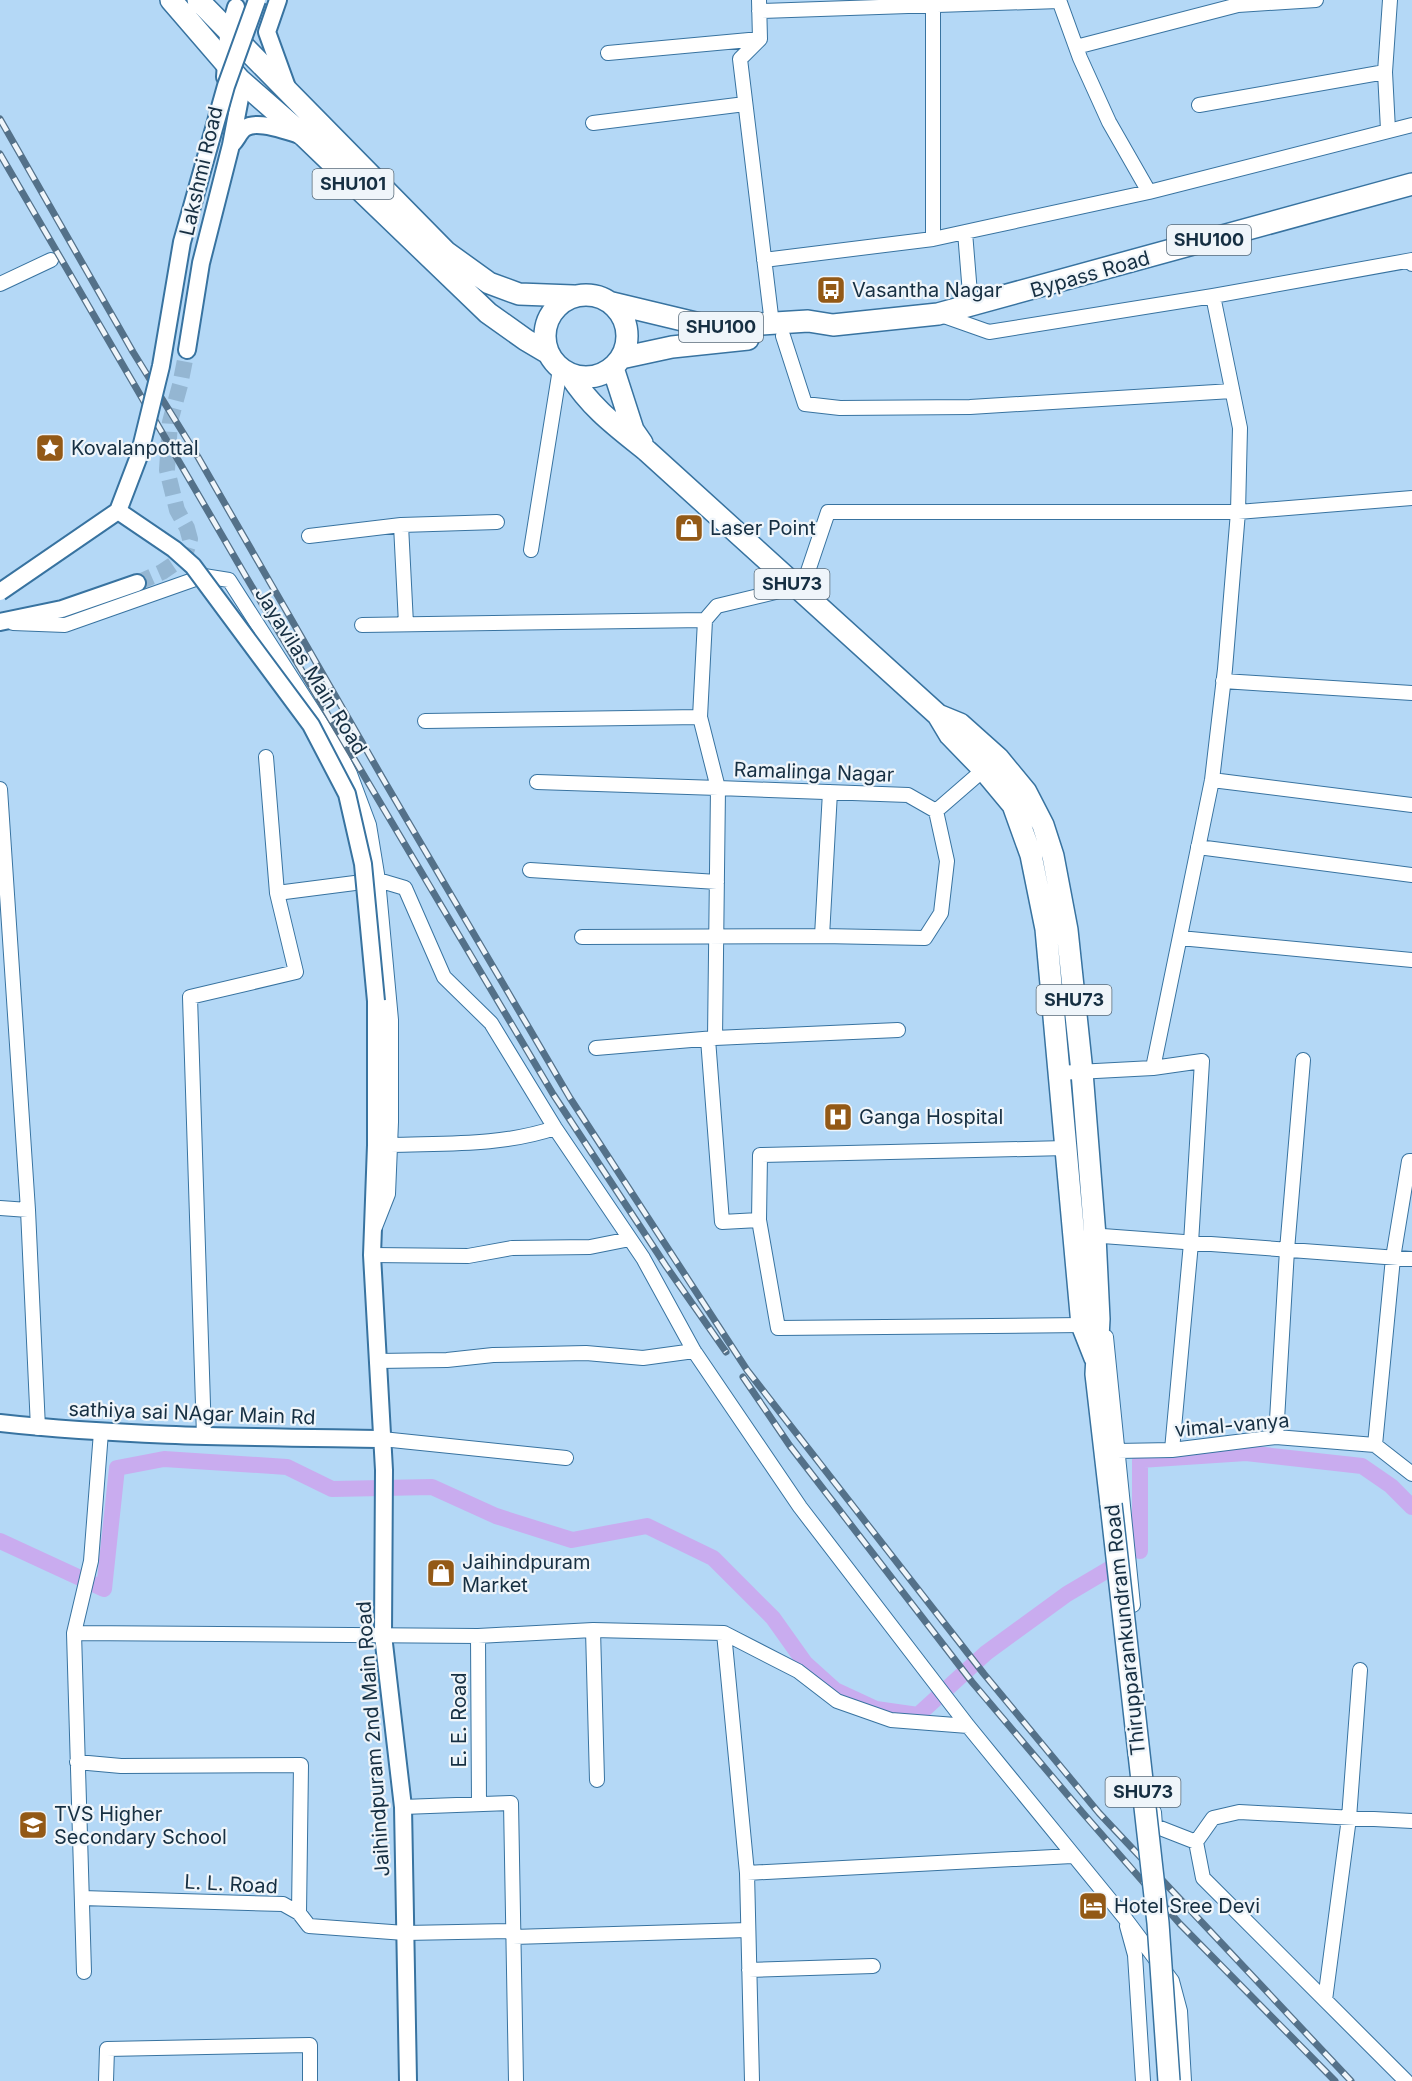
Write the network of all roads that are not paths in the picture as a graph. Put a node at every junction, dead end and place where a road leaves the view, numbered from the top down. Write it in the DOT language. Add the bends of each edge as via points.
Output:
graph roads {
  1 [pos="171,0"];
  2 [pos="257,0"];
  3 [pos="278,0"];
  4 [pos="1316,0"];
  5 [pos="1390,0"];
  6 [pos="1059,1"];
  7 [pos="237,3"];
  8 [pos="201,4"];
  9 [pos="933,5"];
  10 [pos="759,6"];
  11 [pos="229,32"];
  12 [pos="760,39"];
  13 [pos="1077,48"];
  14 [pos="608,53"];
  15 [pos="226,65"];
  16 [pos="1384,72"];
  17 [pos="289,93"];
  18 [pos="745,104"];
  19 [pos="1199,105"];
  20 [pos="593,123"];
  21 [pos="1412,125"];
  22 [pos="1388,130"];
  23 [pos="303,136"];
  24 [pos="231,146"];
  25 [pos="1412,184"];
  26 [pos="1149,192"];
  27 [pos="965,232"];
  28 [pos="933,239"];
  29 [pos="51,260"];
  30 [pos="764,260"];
  31 [pos="1412,262"];
  32 [pos="1,278"];
  33 [pos="573,296"];
  34 [pos="1214,296"];
  35 [pos="612,303"];
  36 [pos="971,306"];
  37 [pos="939,314"];
  38 [pos="777,330"];
  39 [pos="187,350"];
  40 [pos="617,363"];
  41 [pos="560,365"];
  42 [pos="1232,391"];
  43 [pos="647,451"];
  44 [pos="1412,498"];
  45 [pos="118,511"];
  46 [pos="1238,512"];
  47 [pos="497,522"];
  48 [pos="401,525"];
  49 [pos="309,537"];
  50 [pos="531,550"];
  51 [pos="137,583"];
  52 [pos="799,590"];
  53 [pos="0,592"];
  54 [pos="705,620"];
  55 [pos="0,623"];
  56 [pos="406,624"];
  57 [pos="362,625"];
  58 [pos="1223,681"];
  59 [pos="1412,693"];
  60 [pos="700,717"];
  61 [pos="425,721"];
  62 [pos="266,757"];
  63 [pos="990,764"];
  64 [pos="1212,780"];
  65 [pos="537,782"];
  66 [pos="718,788"];
  67 [pos="0,789"];
  68 [pos="830,792"];
  69 [pos="1412,805"];
  70 [pos="936,812"];
  71 [pos="1198,847"];
  72 [pos="530,870"];
  73 [pos="1412,875"];
  74 [pos="378,880"];
  75 [pos="717,882"];
  76 [pos="278,893"];
  77 [pos="822,936"];
  78 [pos="582,937"];
  79 [pos="716,937"];
  80 [pos="1180,938"];
  81 [pos="1412,960"];
  82 [pos="898,1030"];
  83 [pos="712,1038"];
  84 [pos="596,1048"];
  85 [pos="1303,1060"];
  86 [pos="1153,1068"];
  87 [pos="1082,1072"];
  88 [pos="1058,1073"];
  89 [pos="555,1128"];
  90 [pos="390,1145"];
  91 [pos="1066,1148"];
  92 [pos="1412,1161"];
  93 [pos="0,1208"];
  94 [pos="28,1210"];
  95 [pos="759,1220"];
  96 [pos="373,1232"];
  97 [pos="1085,1235"];
  98 [pos="630,1239"];
  99 [pos="1191,1243"];
  100 [pos="1287,1250"];
  101 [pos="372,1255"];
  102 [pos="1393,1258"];
  103 [pos="1412,1259"];
  104 [pos="1090,1322"];
  105 [pos="694,1351"];
  106 [pos="377,1361"];
  107 [pos="0,1424"];
  108 [pos="38,1428"];
  109 [pos="101,1432"];
  110 [pos="204,1436"];
  111 [pos="1276,1437"];
  112 [pos="382,1439"];
  113 [pos="1375,1445"];
  114 [pos="1172,1450"];
  115 [pos="1117,1451"];
  116 [pos="566,1458"];
  117 [pos="384,1470"];
  118 [pos="1412,1474"];
  119 [pos="593,1630"];
  120 [pos="74,1633"];
  121 [pos="724,1633"];
  122 [pos="383,1635"];
  123 [pos="478,1636"];
  124 [pos="1360,1670"];
  125 [pos="968,1726"];
  126 [pos="77,1762"];
  127 [pos="597,1780"];
  128 [pos="478,1804"];
  129 [pos="403,1807"];
  130 [pos="1349,1818"];
  131 [pos="1412,1821"];
  132 [pos="1196,1842"];
  133 [pos="1072,1856"];
  134 [pos="747,1873"];
  135 [pos="82,1898"];
  136 [pos="299,1913"];
  137 [pos="1124,1917"];
  138 [pos="748,1930"];
  139 [pos="405,1933"];
  140 [pos="513,1934"];
  141 [pos="873,1966"];
  142 [pos="749,1970"];
  143 [pos="84,1972"];
  144 [pos="1325,2000"];
  145 [pos="106,2081"];
  146 [pos="310,2081"];
  147 [pos="408,2081"];
  148 [pos="516,2081"];
  149 [pos="752,2081"];
  150 [pos="1143,2081"];
  151 [pos="1169,2081"];
  152 [pos="1184,2081"];
  153 [pos="1406,2081"];
  1 -- 15 [label="main road, Thirupparankundram Road / SHU101"];
  2 -- 45 [label="street, bridge" via="226,86 182,242 161,366 139,456"];
  3 -- 17 [label="street" via="267,32"];
  4 -- 13 [label="street" via="1238,5"];
  5 -- 16 [label="street"];
  6 -- 9 [label="street"];
  6 -- 13 [label="street"];
  7 -- 8 [label="street" via="222,11"];
  7 -- 11 [label="street, Lakshmi Road"];
  8 -- 11 [label="main road, SHU101"];
  9 -- 10 [label="street"];
  9 -- 28 [label="street"];
  10 -- 12 [label="street"];
  11 -- 15 [label="street, Lakshmi Road"];
  11 -- 17 [label="main road, SHU101"];
  12 -- 14 [label="street"];
  12 -- 18 [label="street" via="740,59"];
  13 -- 26 [label="street" via="1109,122"];
  15 -- 23 [label="main road, Thirupparankundram Road / SHU101"];
  15 -- 24 [label="street, Lakshmi Road" via="225,77 240,98"];
  16 -- 19 [label="street"];
  16 -- 22 [label="street"];
  17 -- 33 [label="main road, SHU101" via="446,252 489,283 519,294"];
  18 -- 20 [label="street"];
  18 -- 30 [label="street"];
  21 -- 22 [label="street"];
  22 -- 26 [label="street"];
  23 -- 24 [label="street" via="252,125 244,128"];
  23 -- 41 [label="main road, Thirupparankundram Road / SHU101" via="488,313"];
  24 -- 39 [label="street, Lakshmi Road" via="201,263"];
  25 -- 36 [label="main road, Bypass Road / SHU100"];
  26 -- 27 [label="street"];
  27 -- 28 [label="street"];
  27 -- 36 [label="street"];
  28 -- 30 [label="street"];
  29 -- 32 [label="street"];
  30 -- 38 [label="street"];
  31 -- 34 [label="street"];
  33 -- 35 [label="main road, SHU101" via="600,296"];
  33 -- 41 [label="main road" via="552,313 545,332"];
  34 -- 37 [label="street" via="989,332"];
  34 -- 42 [label="street"];
  35 -- 38 [label="main road, Bypass Road / SHU100" via="712,327"];
  35 -- 40 [label="main road" via="623,317 628,335"];
  36 -- 37 [label="main road, Bypass Road / SHU100"];
  37 -- 38 [label="main road, Bypass Road / SHU100" via="833,325 808,321"];
  38 -- 40 [label="main road, Bypass Road / SHU100" via="681,345"];
  38 -- 42 [label="street" via="805,404 840,408 970,406"];
  40 -- 41 [label="main road, SHU101" via="604,374 581,378"];
  40 -- 43 [label="main road, Thirupparankundram Road / SHU73" via="633,430"];
  41 -- 43 [label="main road, Thirupparankundram Road / SHU73" via="591,404"];
  41 -- 50 [label="street"];
  42 -- 46 [label="street" via="1240,428"];
  43 -- 52 [label="main road, Thirupparankundram Road / SHU73"];
  44 -- 46 [label="street"];
  45 -- 53 [label="street, bridge"];
  45 -- 96 [label="street, Jayavilas Main Road, bridge" via="193,566 311,725 347,794 363,864 376,1001"];
  46 -- 52 [label="street" via="828,512"];
  46 -- 58 [label="street"];
  47 -- 48 [label="street"];
  48 -- 49 [label="street"];
  48 -- 56 [label="street"];
  51 -- 55 [label="street" via="62,609"];
  52 -- 54 [label="street" via="717,606"];
  52 -- 63 [label="main road, Thirupparankundram Road / SHU73" via="938,715 960,724"];
  54 -- 56 [label="street"];
  54 -- 60 [label="street"];
  55 -- 74 [label="street, Jayavilas Main Road" via="64,625 204,576 229,580 350,774 369,825"];
  56 -- 57 [label="street"];
  58 -- 59 [label="street"];
  58 -- 64 [label="street"];
  60 -- 61 [label="street"];
  60 -- 66 [label="street"];
  62 -- 76 [label="street"];
  63 -- 70 [label="street"];
  63 -- 87 [label="main road, Thirupparankundram Road / SHU73" via="1026,792 1053,856 1067,930"];
  63 -- 88 [label="main road, Thirupparankundram Road / SHU73" via="1031,855 1046,929"];
  64 -- 69 [label="street"];
  64 -- 71 [label="street"];
  65 -- 66 [label="street"];
  66 -- 68 [label="street, Ramalinga Nagar"];
  66 -- 75 [label="street, Ramalinga Nagar"];
  67 -- 94 [label="street"];
  68 -- 70 [label="street, Ramalinga Nagar" via="908,795"];
  68 -- 77 [label="street"];
  70 -- 77 [label="street" via="947,861 941,913 925,938"];
  71 -- 73 [label="street"];
  71 -- 80 [label="street"];
  72 -- 75 [label="street"];
  74 -- 76 [label="street"];
  74 -- 89 [label="street" via="405,888 444,976 491,1023"];
  74 -- 90 [label="street, Jayavilas Main Road" via="391,1020"];
  75 -- 79 [label="street, Ramalinga Nagar"];
  76 -- 110 [label="street" via="296,972 190,997"];
  77 -- 79 [label="street"];
  78 -- 79 [label="street"];
  79 -- 83 [label="street, Ramalinga Nagar"];
  80 -- 81 [label="street"];
  80 -- 86 [label="street"];
  82 -- 83 [label="street"];
  83 -- 84 [label="street"];
  83 -- 95 [label="street, Ramalinga Nagar" via="722,1222"];
  85 -- 100 [label="street"];
  86 -- 87 [label="street"];
  86 -- 99 [label="street" via="1202,1061"];
  87 -- 88 [label="street"];
  87 -- 97 [label="main road, Thirupparankundram Road / SHU73"];
  88 -- 91 [label="main road, Thirupparankundram Road / SHU73"];
  89 -- 90 [label="street" via="492,1142"];
  89 -- 98 [label="street"];
  90 -- 96 [label="street, Jayavilas Main Road" via="388,1194"];
  91 -- 95 [label="street" via="760,1155"];
  91 -- 97 [label="main road, Thirupparankundram Road / SHU73"];
  92 -- 102 [label="street"];
  93 -- 94 [label="street"];
  94 -- 108 [label="street"];
  95 -- 104 [label="street" via="778,1328"];
  96 -- 101 [label="street, Jayavilas Main Road"];
  97 -- 99 [label="street"];
  97 -- 104 [label="main road, Thirupparankundram Road / SHU73"];
  98 -- 101 [label="street" via="590,1247 512,1248 468,1256"];
  98 -- 105 [label="street"];
  99 -- 100 [label="street"];
  99 -- 114 [label="street"];
  100 -- 102 [label="street"];
  100 -- 111 [label="street"];
  101 -- 106 [label="street, Jayavilas Main Road"];
  102 -- 103 [label="street"];
  102 -- 113 [label="street"];
  104 -- 115 [label="street" via="1105,1328"];
  104 -- 151 [label="main road, Thirupparankundram Road / SHU73, bridge" via="1158,1923"];
  105 -- 106 [label="street" via="642,1358 586,1353"];
  105 -- 125 [label="street" via="800,1507"];
  106 -- 112 [label="street, Jayavilas Main Road"];
  107 -- 108 [label="street, sathiya sai NAgar Main Rd"];
  108 -- 109 [label="street, sathiya sai NAgar Main Rd"];
  109 -- 110 [label="street, sathiya sai NAgar Main Rd"];
  109 -- 120 [label="street" via="91,1562"];
  110 -- 112 [label="street, sathiya sai NAgar Main Rd"];
  111 -- 113 [label="street, vimal-vanya"];
  111 -- 114 [label="street, vimal-vanya"];
  112 -- 116 [label="street"];
  112 -- 117 [label="street, Jayavilas Main Road"];
  113 -- 118 [label="street"];
  114 -- 115 [label="street, vimal-vanya"];
  115 -- 132 [label="street" via="1155,1826"];
  117 -- 122 [label="street, Jaihindpuram 2nd Main Road"];
  119 -- 121 [label="street"];
  119 -- 123 [label="street"];
  119 -- 127 [label="street"];
  120 -- 122 [label="street"];
  120 -- 126 [label="street"];
  121 -- 125 [label="street" via="798,1671 837,1701 891,1720"];
  121 -- 134 [label="street"];
  122 -- 123 [label="street"];
  122 -- 129 [label="street, Jaihindpuram 2nd Main Road"];
  123 -- 128 [label="street, E. E. Road"];
  124 -- 130 [label="street"];
  125 -- 133 [label="street"];
  126 -- 135 [label="street"];
  126 -- 136 [label="street" via="121,1766 301,1765"];
  128 -- 129 [label="street"];
  128 -- 140 [label="street" via="511,1803"];
  129 -- 139 [label="street, Jaihindpuram 2nd Main Road"];
  130 -- 131 [label="street"];
  130 -- 132 [label="street" via="1239,1812 1213,1818"];
  130 -- 144 [label="street"];
  132 -- 144 [label="street" via="1203,1878"];
  133 -- 134 [label="street"];
  133 -- 137 [label="street"];
  134 -- 138 [label="street"];
  135 -- 136 [label="street, L. L. Road" via="283,1904"];
  135 -- 143 [label="street"];
  136 -- 139 [label="street, L. L. Road" via="309,1926"];
  137 -- 150 [label="street" via="1135,1954"];
  137 -- 152 [label="street" via="1172,1981 1180,2011"];
  138 -- 140 [label="street, L. L. Road"];
  138 -- 142 [label="street"];
  139 -- 140 [label="street, L. L. Road"];
  139 -- 147 [label="street, Jaihindpuram 2nd Main Road"];
  140 -- 148 [label="street"];
  141 -- 142 [label="street"];
  142 -- 149 [label="street"];
  144 -- 153 [label="street"];
  145 -- 146 [label="street" via="107,2049 310,2045"];
}
